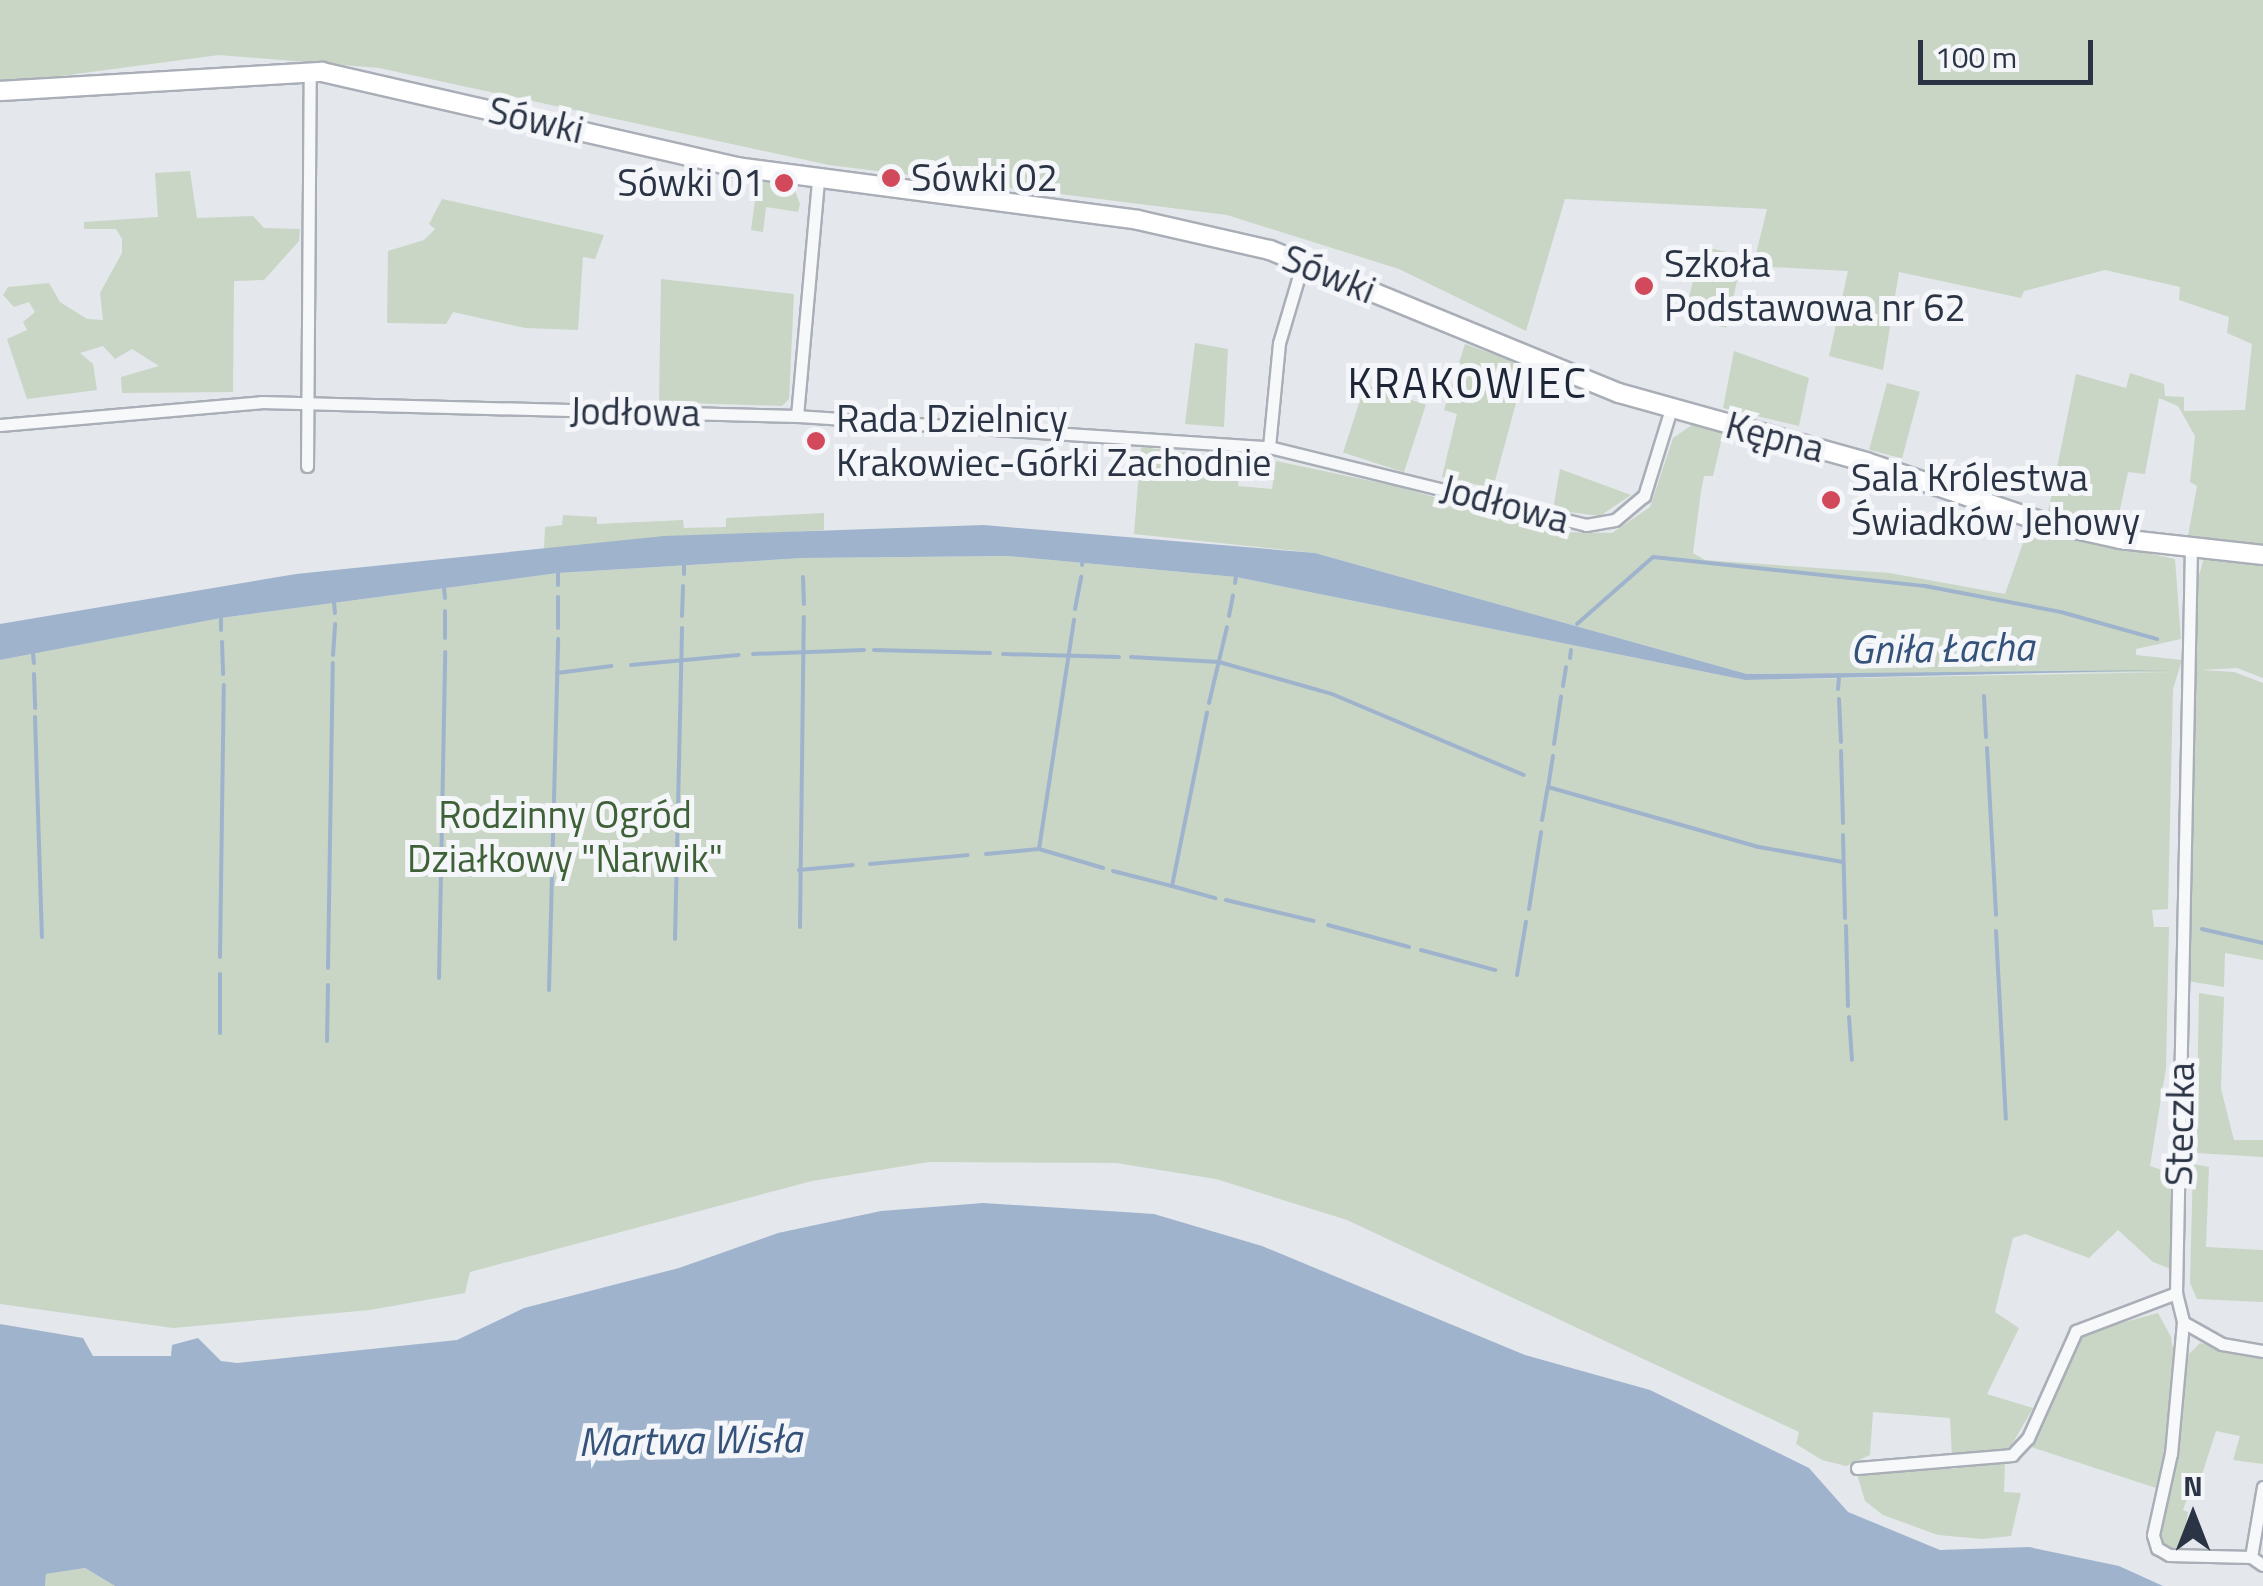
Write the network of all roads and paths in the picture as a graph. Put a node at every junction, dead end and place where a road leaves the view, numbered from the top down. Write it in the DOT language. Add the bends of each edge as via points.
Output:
graph roads {
  1 [pos="310,70"];
  2 [pos="0,91"];
  3 [pos="818,179"];
  4 [pos="1303,262"];
  5 [pos="1470,332"];
  6 [pos="308,402"];
  7 [pos="1671,409"];
  8 [pos="797,416"];
  9 [pos="0,426"];
  10 [pos="1269,447"];
  11 [pos="307,466"];
  12 [pos="2192,547"];
  13 [pos="2263,555"];
  14 [pos="2176,1293"];
  15 [pos="2184,1322"];
  16 [pos="2263,1352"];
  17 [pos="1857,1468"];
  18 [pos="2263,1486"];
  19 [pos="2251,1556"];
  20 [pos="2263,1565"];
  1 -- 2 [label="street, Sówki"];
  1 -- 3 [label="street, Sówki" via="736,167"];
  1 -- 6 [label="street"];
  3 -- 4 [label="street, Sówki" via="1138,220"];
  3 -- 8 [label="street"];
  4 -- 5 [label="street, Sówki"];
  4 -- 10 [label="street" via="1280,343"];
  5 -- 7 [label="street, Kępna"];
  6 -- 8 [label="street, Jodłowa"];
  6 -- 9 [label="street, Jodłowa" via="182,406"];
  6 -- 11 [label="street"];
  7 -- 10 [label="street, Jodłowa" via="1644,496 1602,524 1549,519"];
  7 -- 12 [label="street, Kępna" via="1850,457 2043,522"];
  8 -- 10 [label="street, Jodłowa"];
  12 -- 13 [label="street, Kępna"];
  12 -- 14 [label="street, Steczka"];
  14 -- 15 [label="street, Steczka"];
  14 -- 17 [label="street" via="2076,1331 2032,1430 2012,1455"];
  15 -- 16 [label="street" via="2222,1344"];
  15 -- 19 [label="street" via="2155,1544 2177,1556"];
  18 -- 19 [label="street"];
  19 -- 20 [label="street"];
}
